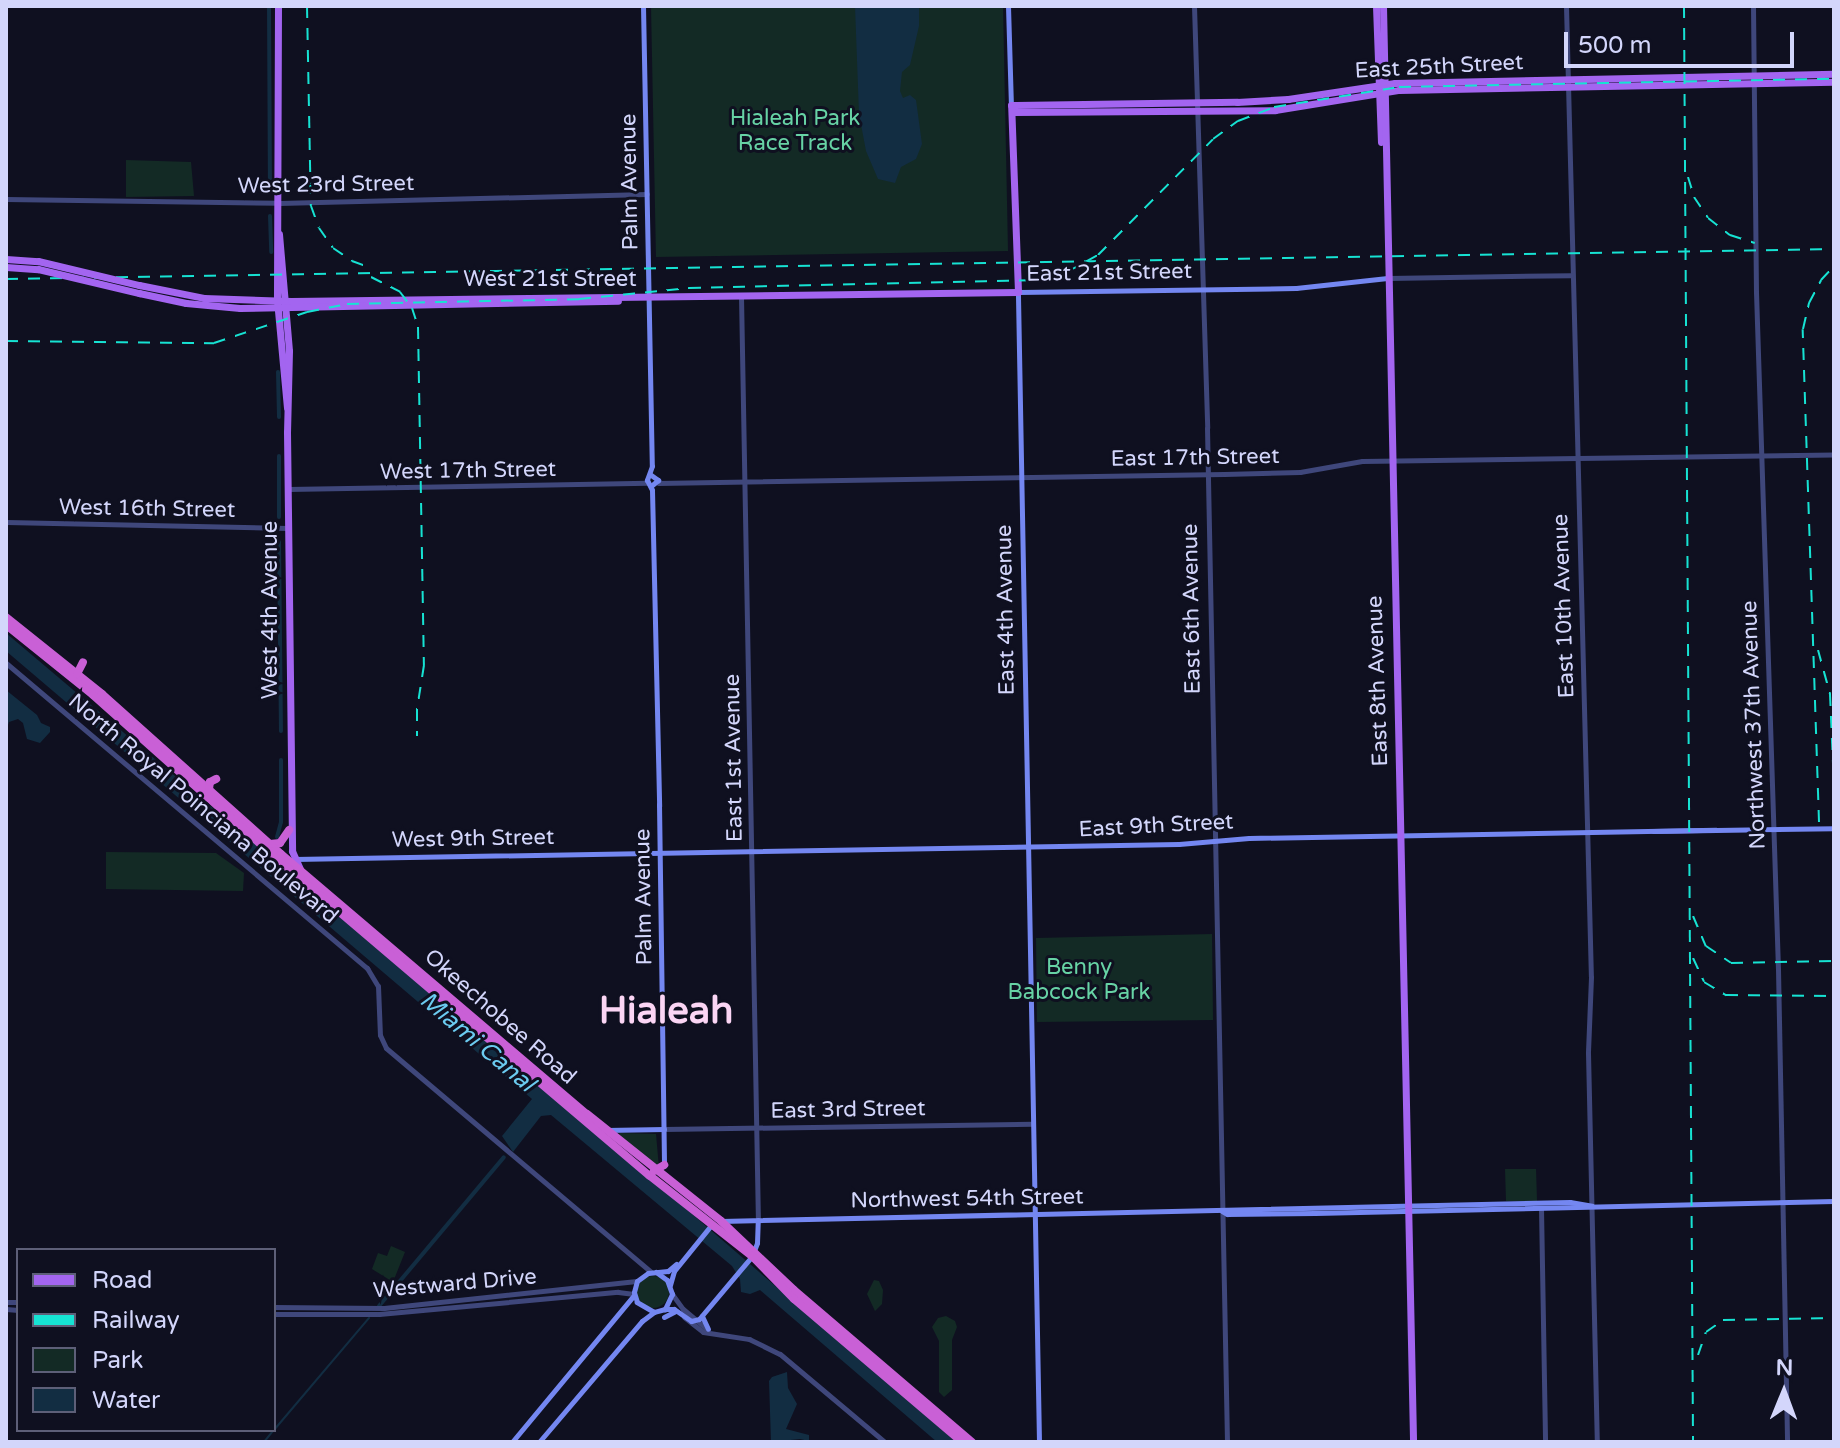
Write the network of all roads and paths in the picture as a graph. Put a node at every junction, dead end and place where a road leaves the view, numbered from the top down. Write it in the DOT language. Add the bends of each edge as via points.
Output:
graph roads {
  1 [pos="278,6"];
  2 [pos="643,6"];
  3 [pos="1008,6"];
  4 [pos="1194,6"];
  5 [pos="1376,6"];
  6 [pos="1383,6"];
  7 [pos="1566,6"];
  8 [pos="1753,6"];
  9 [pos="1834,74"];
  10 [pos="1754,80"];
  11 [pos="1834,82"];
  12 [pos="1567,84"];
  13 [pos="1381,87"];
  14 [pos="1196,106"];
  15 [pos="1012,108"];
  16 [pos="647,194"];
  17 [pos="6,199"];
  18 [pos="279,203"];
  19 [pos="279,234"];
  20 [pos="6,259"];
  21 [pos="38,265"];
  22 [pos="6,267"];
  23 [pos="1571,275"];
  24 [pos="1387,278"];
  25 [pos="1204,290"];
  26 [pos="1018,292"];
  27 [pos="741,296"];
  28 [pos="648,298"];
  29 [pos="277,304"];
  30 [pos="287,304"];
  31 [pos="287,408"];
  32 [pos="1834,454"];
  33 [pos="1762,455"];
  34 [pos="1576,457"];
  35 [pos="1390,461"];
  36 [pos="1207,474"];
  37 [pos="1022,477"];
  38 [pos="745,481"];
  39 [pos="652,484"];
  40 [pos="288,489"];
  41 [pos="6,522"];
  42 [pos="288,528"];
  43 [pos="6,617"];
  44 [pos="8,626"];
  45 [pos="48,659"];
  46 [pos="62,662"];
  47 [pos="83,662"];
  48 [pos="6,663"];
  49 [pos="77,674"];
  50 [pos="98,695"];
  51 [pos="144,740"];
  52 [pos="158,744"];
  53 [pos="183,775"];
  54 [pos="197,778"];
  55 [pos="216,779"];
  56 [pos="209,789"];
  57 [pos="292,812"];
  58 [pos="1834,828"];
  59 [pos="1775,829"];
  60 [pos="289,830"];
  61 [pos="1588,832"];
  62 [pos="1400,834"];
  63 [pos="1214,840"];
  64 [pos="270,844"];
  65 [pos="1028,846"];
  66 [pos="751,850"];
  67 [pos="660,852"];
  68 [pos="284,859"];
  69 [pos="485,1036"];
  70 [pos="499,1040"];
  71 [pos="571,1109"];
  72 [pos="1033,1124"];
  73 [pos="756,1127"];
  74 [pos="664,1129"];
  75 [pos="605,1130"];
  76 [pos="664,1165"];
  77 [pos="654,1171"];
  78 [pos="664,1179"];
  79 [pos="667,1189"];
  80 [pos="1834,1201"];
  81 [pos="1783,1202"];
  82 [pos="1503,1206"];
  83 [pos="1539,1206"];
  84 [pos="1592,1206"];
  85 [pos="1316,1207"];
  86 [pos="1408,1208"];
  87 [pos="1222,1211"];
  88 [pos="1278,1213"];
  89 [pos="1035,1214"];
  90 [pos="758,1220"];
  91 [pos="714,1224"];
  92 [pos="693,1246"];
  93 [pos="751,1256"];
  94 [pos="636,1262"];
  95 [pos="654,1272"];
  96 [pos="637,1280"];
  97 [pos="670,1285"];
  98 [pos="634,1294"];
  99 [pos="672,1294"];
  100 [pos="276,1307"];
  101 [pos="665,1309"];
  102 [pos="676,1311"];
  103 [pos="654,1312"];
  104 [pos="276,1314"];
  105 [pos="702,1315"];
  106 [pos="664,1317"];
  107 [pos="684,1317"];
  108 [pos="696,1321"];
  109 [pos="708,1329"];
  110 [pos="715,1333"];
  111 [pos="925,1410"];
  112 [pos="938,1413"];
  113 [pos="512,1442"];
  114 [pos="539,1442"];
  115 [pos="885,1442"];
  116 [pos="962,1442"];
  117 [pos="972,1442"];
  118 [pos="1039,1442"];
  119 [pos="1227,1442"];
  120 [pos="1413,1442"];
  121 [pos="1545,1442"];
  122 [pos="1587,1442"];
  123 [pos="1597,1442"];
  124 [pos="1787,1442"];
  1 -- 18 [label="main road, West 4th Avenue"];
  2 -- 16 [label="main road, Palm Avenue"];
  3 -- 15 [label="main road, East 4th Avenue"];
  4 -- 14 [label="street, East 6th Avenue"];
  5 -- 13 [label="main road, East 8th Avenue"];
  6 -- 13 [label="main road, East 8th Avenue"];
  7 -- 12 [label="street, East 10th Avenue"];
  8 -- 10 [label="street, Northwest 37th Avenue"];
  9 -- 10 [label="main road"];
  10 -- 11 [label="main road"];
  10 -- 12 [label="main road, East 25th Street"];
  10 -- 33 [label="street, Northwest 37th Avenue"];
  12 -- 13 [label="main road, East 25th Street"];
  12 -- 23 [label="street, East 10th Avenue"];
  13 -- 14 [label="main road, East 25th Street"];
  13 -- 24 [label="main road, East 8th Avenue"];
  14 -- 15 [label="main road, East 25th Street"];
  14 -- 25 [label="street, East 6th Avenue"];
  15 -- 26 [label="main road, East 4th Avenue"];
  16 -- 18 [label="street, West 23rd Street"];
  16 -- 28 [label="main road, Palm Avenue"];
  17 -- 18 [label="street, West 23rd Street"];
  18 -- 19 [label="main road, West 4th Avenue"];
  19 -- 29 [label="main road, West 4th Avenue"];
  19 -- 30 [label="main road, West 4th Avenue"];
  20 -- 21 [label="main road"];
  21 -- 22 [label="main road"];
  21 -- 29 [label="main road, West 21st Street, bridge" via="139,289"];
  23 -- 24 [label="street, East 21st Street"];
  23 -- 34 [label="street, East 10th Avenue"];
  24 -- 25 [label="main road, East 21st Street" via="1296,288"];
  24 -- 35 [label="main road, East 8th Avenue"];
  25 -- 26 [label="main road, East 21st Street"];
  25 -- 36 [label="street, East 6th Avenue"];
  26 -- 27 [label="main road, East 21st Street"];
  26 -- 37 [label="main road, East 4th Avenue"];
  27 -- 28 [label="main road, East 21st Street"];
  27 -- 38 [label="street, East 1st Avenue"];
  28 -- 30 [label="main road, West 21st Street"];
  28 -- 39 [label="main road, Palm Avenue"];
  29 -- 30 [label="main road, West 21st Street"];
  29 -- 31 [label="main road, West 4th Avenue"];
  30 -- 31 [label="main road, West 4th Avenue"];
  31 -- 40 [label="main road, West 4th Avenue"];
  32 -- 33 [label="street, East 17th Street"];
  33 -- 34 [label="street, East 17th Street"];
  33 -- 59 [label="street, Northwest 37th Avenue"];
  34 -- 35 [label="street, East 17th Street"];
  34 -- 61 [label="street, East 10th Avenue"];
  35 -- 36 [label="street, East 17th Street" via="1300,472"];
  35 -- 62 [label="main road, East 8th Avenue"];
  36 -- 37 [label="street, East 17th Street"];
  36 -- 63 [label="street, East 6th Avenue"];
  37 -- 38 [label="street, East 17th Street"];
  37 -- 65 [label="main road, East 4th Avenue"];
  38 -- 39 [label="street, East 17th Street"];
  38 -- 66 [label="street, East 1st Avenue"];
  39 -- 40 [label="street, West 17th Street"];
  39 -- 67 [label="main road, Palm Avenue"];
  40 -- 42 [label="main road, West 4th Avenue"];
  41 -- 42 [label="street, West 16th Street"];
  42 -- 57 [label="main road, West 4th Avenue"];
  43 -- 44 [label="highway"];
  43 -- 46 [label="highway, Okeechobee Road"];
  44 -- 45 [label="highway, Okeechobee Road"];
  45 -- 46 [label="highway"];
  45 -- 50 [label="highway, Okeechobee Road"];
  46 -- 49 [label="highway, Okeechobee Road"];
  47 -- 49 [label="highway"];
  48 -- 94 [label="street, North Royal Poinciana Boulevard" via="365,966 376,982 381,1040 394,1056"];
  49 -- 50 [label="highway, Okeechobee Road"];
  50 -- 51 [label="highway, Okeechobee Road"];
  50 -- 52 [label="highway, Okeechobee Road"];
  51 -- 52 [label="highway"];
  51 -- 53 [label="highway, Okeechobee Road"];
  52 -- 54 [label="highway, Okeechobee Road"];
  53 -- 54 [label="highway"];
  53 -- 68 [label="highway, Okeechobee Road"];
  54 -- 56 [label="highway, Okeechobee Road"];
  55 -- 56 [label="highway"];
  56 -- 64 [label="highway, Okeechobee Road"];
  57 -- 60 [label="main road, West 4th Avenue"];
  57 -- 68 [label="main road, West 4th Avenue"];
  58 -- 59 [label="main road, East 9th Street"];
  59 -- 61 [label="main road, East 9th Street"];
  59 -- 81 [label="street, Northwest 37th Avenue"];
  60 -- 64 [label="highway" via="280,843"];
  60 -- 68 [label="main road, West 4th Avenue"];
  61 -- 62 [label="main road, East 9th Street"];
  61 -- 84 [label="street, East 10th Avenue"];
  62 -- 63 [label="main road, East 9th Street"];
  62 -- 86 [label="main road, East 8th Avenue"];
  63 -- 65 [label="main road, East 9th Street"];
  63 -- 87 [label="street, East 6th Avenue"];
  64 -- 68 [label="highway, Okeechobee Road"];
  65 -- 66 [label="main road, East 9th Street"];
  65 -- 72 [label="main road, East 4th Avenue"];
  66 -- 67 [label="main road, East 9th Street"];
  66 -- 73 [label="street, East 1st Avenue"];
  67 -- 68 [label="main road, West 9th Street"];
  67 -- 74 [label="main road, Palm Avenue"];
  68 -- 69 [label="highway, Okeechobee Road"];
  68 -- 70 [label="highway, Okeechobee Road"];
  69 -- 70 [label="highway"];
  69 -- 71 [label="highway, Okeechobee Road"];
  70 -- 75 [label="highway, Okeechobee Road"];
  71 -- 75 [label="highway"];
  71 -- 79 [label="highway, Okeechobee Road"];
  72 -- 73 [label="street, East 3rd Street"];
  72 -- 89 [label="main road, East 4th Avenue"];
  73 -- 74 [label="street, East 3rd Street"];
  73 -- 90 [label="street, East 1st Avenue"];
  74 -- 75 [label="main road"];
  74 -- 76 [label="main road, Palm Avenue"];
  75 -- 77 [label="highway, Okeechobee Road"];
  76 -- 77 [label="highway"];
  76 -- 78 [label="main road, Palm Avenue"];
  77 -- 78 [label="highway, Okeechobee Road"];
  78 -- 79 [label="highway"];
  78 -- 91 [label="highway, Okeechobee Road"];
  79 -- 91 [label="highway, Okeechobee Road"];
  80 -- 81 [label="main road"];
  81 -- 84 [label="main road"];
  81 -- 124 [label="street, Northwest 37th Avenue"];
  82 -- 83 [label="main road"];
  82 -- 86 [label="main road, Northwest 54th Street"];
  82 -- 86 [label="main road, Northwest 54th Street"];
  83 -- 84 [label="main road"];
  83 -- 121 [label="street"];
  84 -- 123 [label="street, East 10th Avenue"];
  85 -- 86 [label="main road, Northwest 54th Street"];
  85 -- 87 [label="main road, Northwest 54th Street"];
  85 -- 88 [label="main road"];
  86 -- 88 [label="main road, Northwest 54th Street"];
  86 -- 120 [label="main road, East 8th Avenue"];
  87 -- 88 [label="main road, Northwest 54th Street"];
  87 -- 89 [label="main road, Northwest 54th Street"];
  87 -- 119 [label="street, East 6th Avenue"];
  89 -- 90 [label="main road, Northwest 54th Street"];
  89 -- 118 [label="main road, East 4th Avenue"];
  90 -- 91 [label="main road, Northwest 54th Street"];
  90 -- 93 [label="main road"];
  91 -- 92 [label="main road"];
  91 -- 93 [label="highway, Okeechobee Road"];
  92 -- 95 [label="main road" via="670,1270"];
  92 -- 97 [label="main road"];
  93 -- 105 [label="main road"];
  93 -- 111 [label="highway, Okeechobee Road"];
  93 -- 112 [label="highway, Okeechobee Road"];
  94 -- 95 [label="street"];
  94 -- 96 [label="street"];
  95 -- 96 [label="main road"];
  95 -- 97 [label="main road"];
  96 -- 98 [label="main road"];
  96 -- 100 [label="street, Westward Drive" via="380,1309"];
  97 -- 99 [label="main road"];
  98 -- 103 [label="main road" via="640,1307"];
  98 -- 104 [label="street, Westward Drive" via="379,1314"];
  98 -- 113 [label="main road"];
  99 -- 101 [label="main road"];
  99 -- 108 [label="street"];
  101 -- 102 [label="main road"];
  101 -- 103 [label="main road"];
  102 -- 106 [label="main road"];
  102 -- 107 [label="main road"];
  103 -- 114 [label="main road"];
  105 -- 108 [label="main road"];
  105 -- 109 [label="main road"];
  107 -- 108 [label="main road"];
  107 -- 110 [label="street" via="698,1330"];
  108 -- 109 [label="street"];
  109 -- 110 [label="street"];
  110 -- 115 [label="street" via="749,1339 780,1354"];
  111 -- 112 [label="highway"];
  111 -- 116 [label="highway, Okeechobee Road"];
  112 -- 117 [label="highway, Okeechobee Road"];
  122 -- 123 [label="street"];
}
